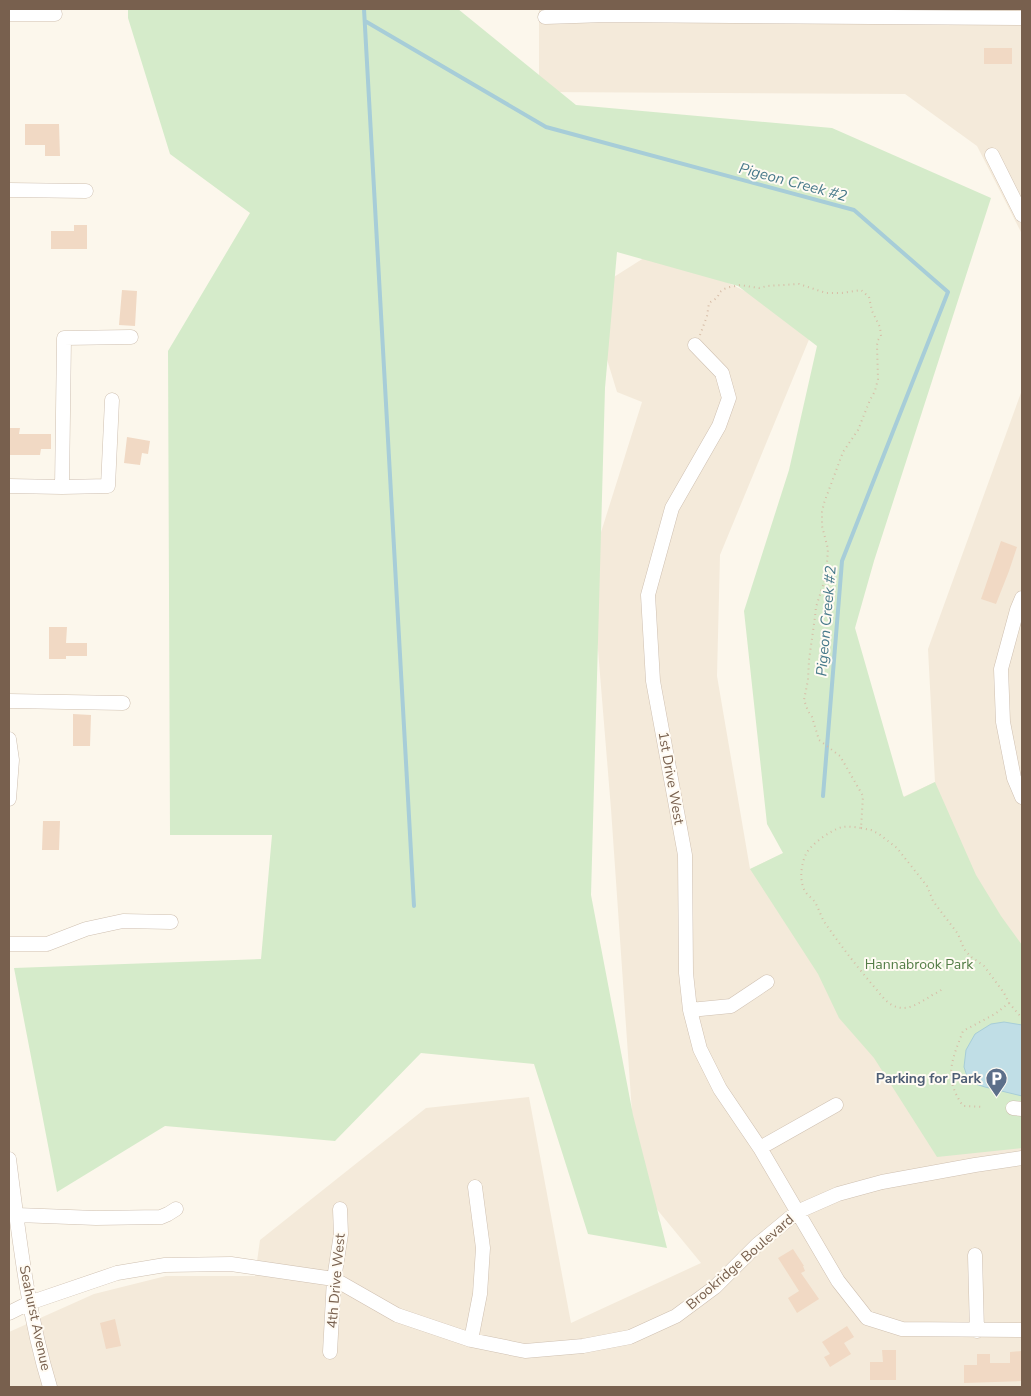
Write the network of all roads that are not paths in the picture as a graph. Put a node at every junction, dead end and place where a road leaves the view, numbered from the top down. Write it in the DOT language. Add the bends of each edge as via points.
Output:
graph roads {
  1 [pos="606,12"];
  2 [pos="9,14"];
  3 [pos="54,14"];
  4 [pos="545,16"];
  5 [pos="1022,18"];
  6 [pos="992,155"];
  7 [pos="9,190"];
  8 [pos="86,191"];
  9 [pos="1022,215"];
  10 [pos="131,337"];
  11 [pos="696,345"];
  12 [pos="112,400"];
  13 [pos="9,486"];
  14 [pos="62,487"];
  15 [pos="1022,598"];
  16 [pos="9,701"];
  17 [pos="123,702"];
  18 [pos="9,739"];
  19 [pos="9,792"];
  20 [pos="1022,797"];
  21 [pos="171,922"];
  22 [pos="9,944"];
  23 [pos="767,982"];
  24 [pos="690,1010"];
  25 [pos="836,1105"];
  26 [pos="760,1148"];
  27 [pos="1022,1158"];
  28 [pos="9,1159"];
  29 [pos="475,1187"];
  30 [pos="176,1209"];
  31 [pos="340,1209"];
  32 [pos="797,1212"];
  33 [pos="17,1215"];
  34 [pos="975,1255"];
  35 [pos="334,1280"];
  36 [pos="29,1304"];
  37 [pos="9,1313"];
  38 [pos="1022,1330"];
  39 [pos="977,1331"];
  40 [pos="471,1340"];
  41 [pos="330,1352"];
  42 [pos="50,1387"];
  1 -- 4 [label="street"];
  1 -- 5 [label="street"];
  2 -- 3 [label="street"];
  6 -- 9 [label="street"];
  7 -- 8 [label="street"];
  10 -- 14 [label="street" via="64,338"];
  11 -- 24 [label="street, 1st Drive West" via="722,373 729,398 719,426 672,508 648,595 653,681 685,855 686,973"];
  12 -- 14 [label="street" via="108,486"];
  13 -- 14 [label="street"];
  15 -- 20 [label="street" via="1001,670 1002,722 1014,778"];
  16 -- 17 [label="street"];
  18 -- 19 [label="street" via="12,760"];
  21 -- 22 [label="street" via="123,921 86,929 47,944"];
  23 -- 24 [label="street" via="731,1006"];
  24 -- 26 [label="street, 1st Drive West" via="700,1049 720,1089"];
  25 -- 26 [label="street"];
  26 -- 32 [label="street, 1st Drive West"];
  27 -- 32 [label="street, Brookridge Boulevard" via="882,1182 838,1194"];
  28 -- 33 [label="street, Seahurst Avenue"];
  29 -- 40 [label="street" via="483,1248 480,1294"];
  30 -- 33 [label="street" via="155,1217"];
  31 -- 35 [label="street, 4th Drive West" via="341,1234"];
  32 -- 39 [label="street, 1st Drive West" via="838,1281 867,1318 902,1329"];
  32 -- 40 [label="street, Brookridge Boulevard" via="757,1245 715,1287 676,1316 630,1337 583,1346 525,1351"];
  33 -- 36 [label="street, Seahurst Avenue"];
  34 -- 39 [label="street"];
  35 -- 36 [label="street, Brookridge Boulevard" via="231,1264 165,1266 117,1273"];
  35 -- 40 [label="street, Brookridge Boulevard" via="397,1315"];
  35 -- 41 [label="street, 4th Drive West"];
  36 -- 37 [label="street, Brookridge Boulevard"];
  36 -- 42 [label="street, Seahurst Avenue"];
  38 -- 39 [label="street, 1st Drive West"];
}
